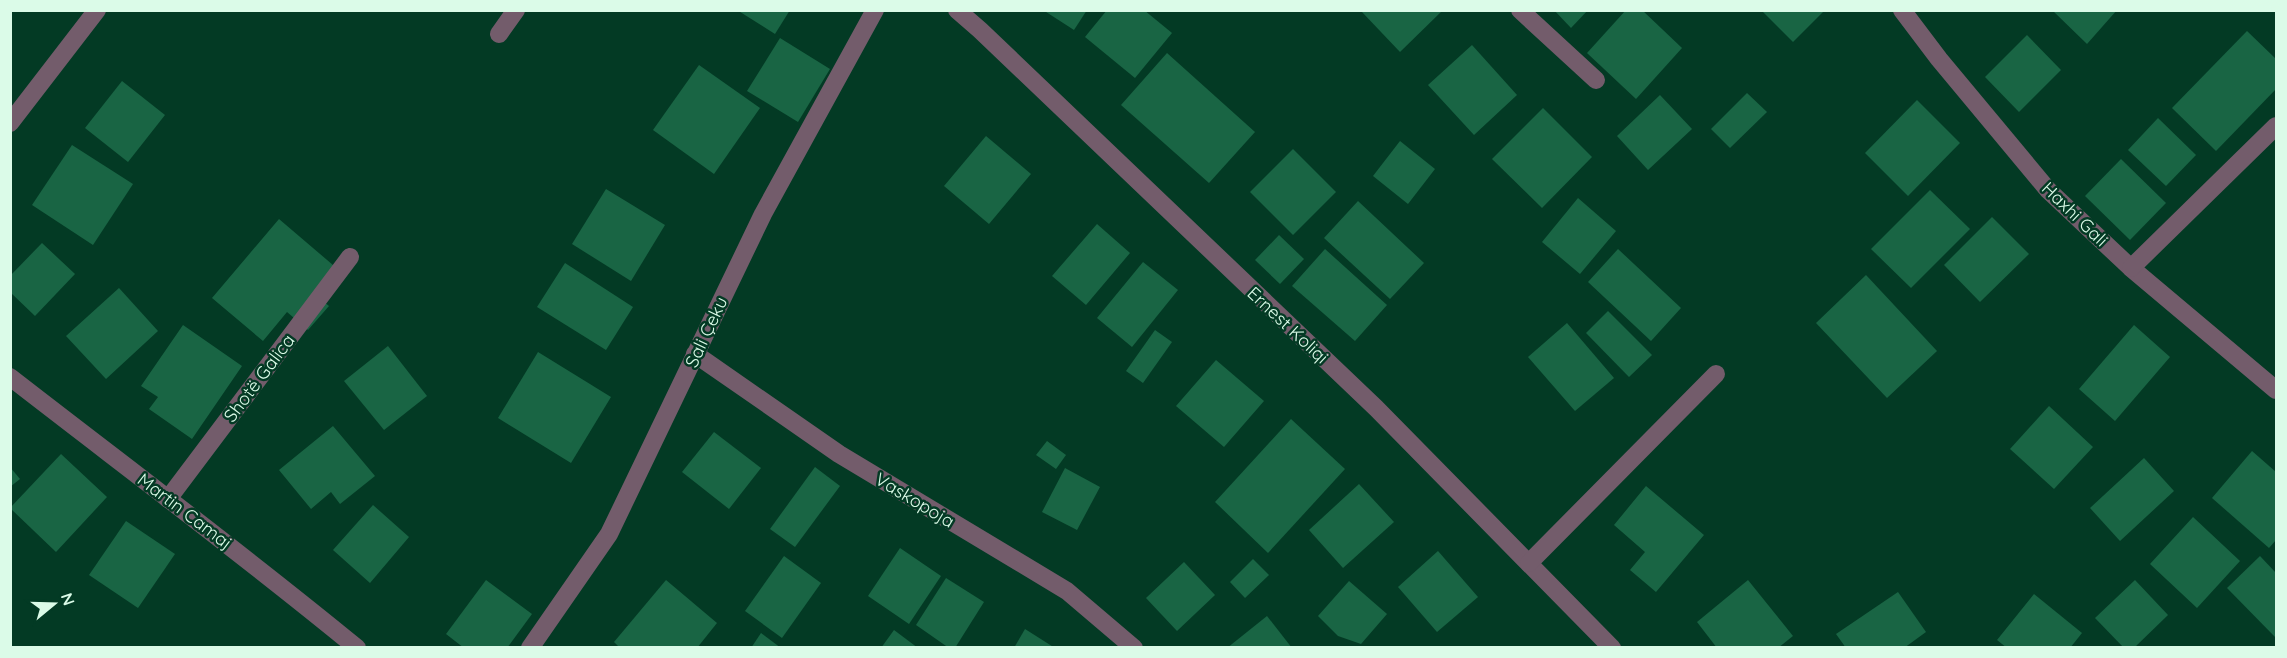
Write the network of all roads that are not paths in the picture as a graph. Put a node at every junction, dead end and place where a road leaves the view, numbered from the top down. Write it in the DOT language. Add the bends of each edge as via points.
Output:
graph roads {
  1 [pos="97,10"];
  2 [pos="516,10"];
  3 [pos="875,10"];
  4 [pos="957,10"];
  5 [pos="1520,10"];
  6 [pos="1902,10"];
  7 [pos="499,34"];
  8 [pos="1596,80"];
  9 [pos="10,123"];
  10 [pos="2277,126"];
  11 [pos="350,257"];
  12 [pos="2131,268"];
  13 [pos="695,354"];
  14 [pos="1716,374"];
  15 [pos="10,377"];
  16 [pos="2277,390"];
  17 [pos="168,500"];
  18 [pos="1529,563"];
  19 [pos="535,646"];
  20 [pos="357,648"];
  21 [pos="1134,648"];
  22 [pos="1612,648"];
  1 -- 9 [label="street"];
  2 -- 7 [label="street"];
  3 -- 13 [label="street, Sali Çeku" via="763,214"];
  4 -- 18 [label="street, Ernest Koliqi" via="1376,408"];
  5 -- 8 [label="street"];
  6 -- 12 [label="street, Haxhi Gali" via="2048,190"];
  10 -- 12 [label="street"];
  11 -- 17 [label="street, Shotë Galica"];
  12 -- 16 [label="street, Haxhi Gali"];
  13 -- 19 [label="street, Sali Çeku" via="609,534"];
  13 -- 21 [label="street, Vaskopoja" via="839,454 1067,591"];
  14 -- 18 [label="street"];
  15 -- 17 [label="street, Martin Camaj"];
  17 -- 20 [label="street, Martin Camaj" via="255,564"];
  18 -- 22 [label="street, Ernest Koliqi"];
}
